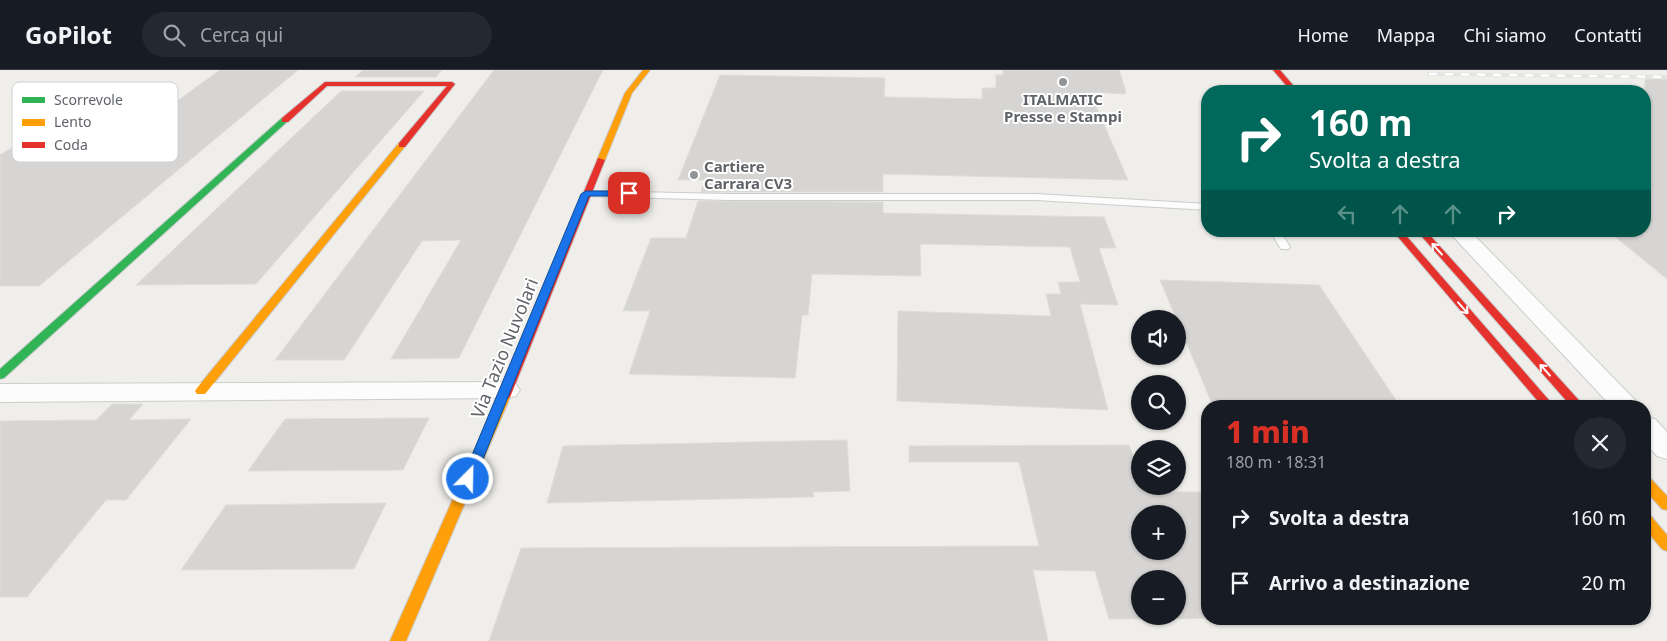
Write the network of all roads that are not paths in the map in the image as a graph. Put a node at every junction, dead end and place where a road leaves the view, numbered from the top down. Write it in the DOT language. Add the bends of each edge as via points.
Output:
graph roads {
  1 [pos="647,70"];
  2 [pos="1276,70"];
  3 [pos="1290,85"];
  4 [pos="586,194"];
  5 [pos="1201,206"];
  6 [pos="1279,237"];
  7 [pos="1402,237"];
  8 [pos="1426,237"];
  9 [pos="1464,237"];
  10 [pos="1285,247"];
  11 [pos="0,374"];
  12 [pos="507,390"];
  13 [pos="201,391"];
  14 [pos="0,393"];
  15 [pos="1543,400"];
  16 [pos="1573,400"];
  17 [pos="1620,400"];
  18 [pos="1651,432"];
  19 [pos="1667,449"];
  20 [pos="1651,488"];
  21 [pos="1667,506"];
  22 [pos="1651,526"];
  23 [pos="1667,545"];
  24 [pos="398,641"];
  1 -- 4 [label="main road, Via Tazio Nuvolari" via="629,92"];
  2 -- 3 [label="main road"];
  4 -- 5 [label="lane" via="1022,198"];
  4 -- 12 [label="main road, Via Tazio Nuvolari"];
  6 -- 10 [label="lane"];
  7 -- 15 [label="main road, one-way"];
  16 -- 8 [label="main road, one-way"];
  9 -- 17 [label="street"];
  11 -- 13 [label="main road" via="325,84 452,84"];
  12 -- 13 [label="street"];
  12 -- 24 [label="main road, Via Tazio Nuvolari"];
  13 -- 14 [label="street"];
  18 -- 19 [label="street"];
  20 -- 21 [label="main road"];
  22 -- 23 [label="main road"];
}
